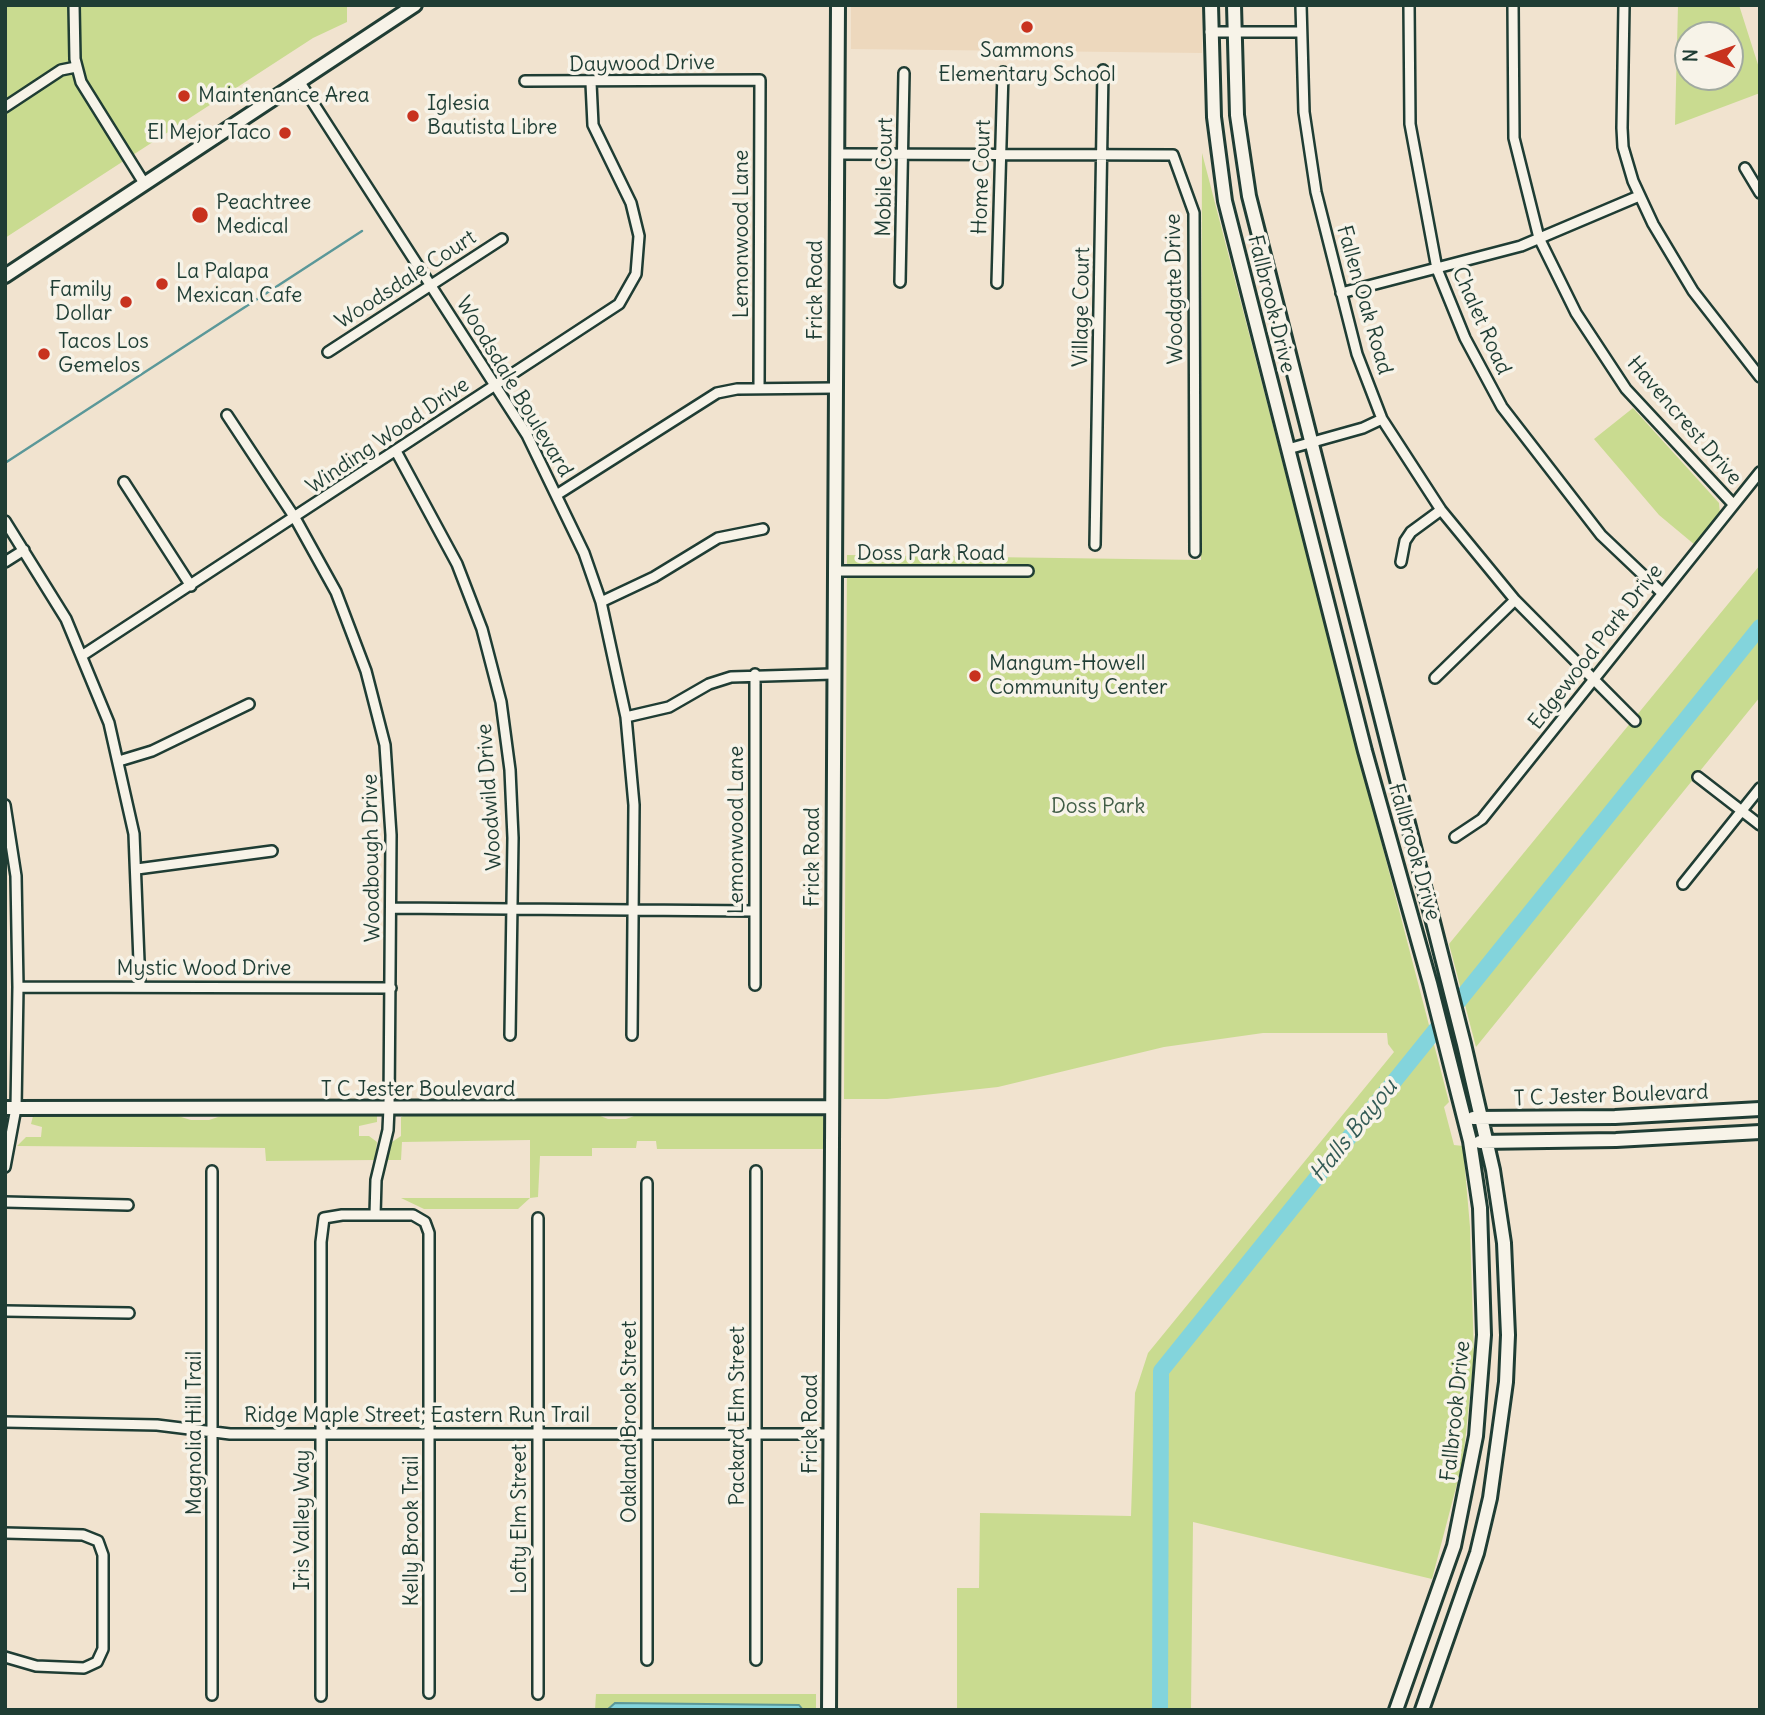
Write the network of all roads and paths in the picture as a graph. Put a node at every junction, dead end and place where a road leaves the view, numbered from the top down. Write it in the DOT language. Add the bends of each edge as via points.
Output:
graph roads {
  1 [pos="74,5"];
  2 [pos="415,5"];
  3 [pos="838,5"];
  4 [pos="1211,5"];
  5 [pos="1234,5"];
  6 [pos="1301,5"];
  7 [pos="1409,5"];
  8 [pos="1513,5"];
  9 [pos="1624,5"];
  10 [pos="1210,32"];
  11 [pos="1234,32"];
  12 [pos="1301,32"];
  13 [pos="76,67"];
  14 [pos="1103,70"];
  15 [pos="1003,72"];
  16 [pos="904,73"];
  17 [pos="760,80"];
  18 [pos="299,81"];
  19 [pos="525,81"];
  20 [pos="591,83"];
  21 [pos="5,107"];
  22 [pos="903,153"];
  23 [pos="837,154"];
  24 [pos="1000,156"];
  25 [pos="1103,157"];
  26 [pos="1745,168"];
  27 [pos="144,183"];
  28 [pos="1760,193"];
  29 [pos="1639,196"];
  30 [pos="1259,238"];
  31 [pos="1539,238"];
  32 [pos="502,239"];
  33 [pos="1236,243"];
  34 [pos="1437,270"];
  35 [pos="5,276"];
  36 [pos="900,282"];
  37 [pos="997,283"];
  38 [pos="430,285"];
  39 [pos="1341,293"];
  40 [pos="328,352"];
  41 [pos="1760,377"];
  42 [pos="495,386"];
  43 [pos="759,388"];
  44 [pos="835,388"];
  45 [pos="227,415"];
  46 [pos="1382,419"];
  47 [pos="1310,441"];
  48 [pos="1288,449"];
  49 [pos="397,453"];
  50 [pos="1760,472"];
  51 [pos="124,482"];
  52 [pos="558,494"];
  53 [pos="1733,504"];
  54 [pos="1441,510"];
  55 [pos="295,518"];
  56 [pos="5,521"];
  57 [pos="763,530"];
  58 [pos="1096,545"];
  59 [pos="24,550"];
  60 [pos="1195,552"];
  61 [pos="5,562"];
  62 [pos="1401,562"];
  63 [pos="834,571"];
  64 [pos="1028,571"];
  65 [pos="191,586"];
  66 [pos="1661,592"];
  67 [pos="1515,600"];
  68 [pos="601,602"];
  69 [pos="1363,648"];
  70 [pos="1340,653"];
  71 [pos="83,655"];
  72 [pos="755,674"];
  73 [pos="834,674"];
  74 [pos="1435,678"];
  75 [pos="1592,680"];
  76 [pos="249,704"];
  77 [pos="626,717"];
  78 [pos="1635,721"];
  79 [pos="119,761"];
  80 [pos="1698,777"];
  81 [pos="1760,788"];
  82 [pos="5,805"];
  83 [pos="1741,811"];
  84 [pos="1760,825"];
  85 [pos="1455,837"];
  86 [pos="1414,847"];
  87 [pos="272,851"];
  88 [pos="1395,852"];
  89 [pos="137,869"];
  90 [pos="1683,884"];
  91 [pos="391,908"];
  92 [pos="512,911"];
  93 [pos="634,911"];
  94 [pos="755,911"];
  95 [pos="755,985"];
  96 [pos="18,986"];
  97 [pos="140,986"];
  98 [pos="391,988"];
  99 [pos="510,1035"];
  100 [pos="632,1035"];
  101 [pos="832,1107"];
  102 [pos="11,1108"];
  103 [pos="389,1108"];
  104 [pos="1760,1109"];
  105 [pos="1464,1118"];
  106 [pos="1482,1119"];
  107 [pos="1760,1132"];
  108 [pos="1469,1141"];
  109 [pos="1487,1142"];
  110 [pos="5,1167"];
  111 [pos="212,1171"];
  112 [pos="756,1171"];
  113 [pos="647,1183"];
  114 [pos="5,1202"];
  115 [pos="128,1205"];
  116 [pos="375,1215"];
  117 [pos="324,1218"];
  118 [pos="538,1218"];
  119 [pos="5,1311"];
  120 [pos="128,1314"];
  121 [pos="5,1422"];
  122 [pos="212,1432"];
  123 [pos="321,1433"];
  124 [pos="429,1434"];
  125 [pos="538,1434"];
  126 [pos="648,1434"];
  127 [pos="756,1434"];
  128 [pos="830,1434"];
  129 [pos="5,1533"];
  130 [pos="5,1657"];
  131 [pos="647,1660"];
  132 [pos="756,1660"];
  133 [pos="429,1693"];
  134 [pos="538,1694"];
  135 [pos="212,1695"];
  136 [pos="321,1696"];
  137 [pos="829,1710"];
  138 [pos="1396,1710"];
  139 [pos="1422,1710"];
  1 -- 13 [label="street"];
  2 -- 18 [label="main road"];
  3 -- 23 [label="main road, Frick Road"];
  4 -- 10 [label="main road, Fallbrook Drive"];
  5 -- 11 [label="main road, Fallbrook Drive"];
  6 -- 12 [label="street, Fallen Oak Road"];
  7 -- 34 [label="street, Chalet Road" via="1410,124"];
  8 -- 31 [label="street, Havencrest Drive" via="1514,138"];
  9 -- 29 [label="street" via="1623,147"];
  10 -- 11 [label="street"];
  10 -- 33 [label="main road, Fallbrook Drive" via="1215,130"];
  11 -- 12 [label="street"];
  11 -- 30 [label="main road, Fallbrook Drive" via="1237,115"];
  12 -- 39 [label="street, Fallen Oak Road" via="1309,150"];
  13 -- 21 [label="street" via="61,71"];
  13 -- 27 [label="street" via="85,90"];
  14 -- 25 [label="street, Village Court"];
  15 -- 24 [label="street, Home Court"];
  16 -- 22 [label="street, Mobile Court"];
  17 -- 20 [label="street, Daywood Drive"];
  17 -- 43 [label="street, Lemonwood Lane"];
  18 -- 27 [label="main road"];
  18 -- 38 [label="street, Woodsdale Boulevard"];
  19 -- 20 [label="street, Daywood Drive"];
  20 -- 42 [label="street, Winding Wood Drive" via="593,125 636,217 636,274 629,291 605,316"];
  22 -- 23 [label="street, Woodgate Drive"];
  22 -- 24 [label="street, Woodgate Drive"];
  22 -- 36 [label="street, Mobile Court"];
  23 -- 44 [label="main road, Frick Road"];
  24 -- 25 [label="street, Woodgate Drive"];
  24 -- 37 [label="street, Home Court"];
  25 -- 58 [label="street, Village Court"];
  25 -- 60 [label="street, Woodgate Drive" via="1173,155 1194,213"];
  26 -- 28 [label="street"];
  27 -- 35 [label="main road"];
  29 -- 31 [label="street"];
  29 -- 41 [label="street" via="1693,291"];
  30 -- 33 [label="main road"];
  30 -- 47 [label="main road, Fallbrook Drive"];
  31 -- 34 [label="street"];
  31 -- 53 [label="street, Havencrest Drive" via="1576,313 1626,389"];
  32 -- 38 [label="street, Woodsdale Court"];
  33 -- 48 [label="main road, Fallbrook Drive"];
  34 -- 39 [label="street"];
  34 -- 66 [label="street, Chalet Road" via="1465,338 1502,407 1601,535"];
  38 -- 40 [label="street, Woodsdale Court"];
  38 -- 42 [label="street, Woodsdale Boulevard"];
  39 -- 46 [label="street, Fallen Oak Road" via="1357,354"];
  42 -- 49 [label="street, Winding Wood Drive"];
  42 -- 52 [label="street, Woodsdale Boulevard"];
  43 -- 44 [label="street"];
  43 -- 52 [label="street" via="717,393 700,401"];
  44 -- 63 [label="main road, Frick Road"];
  45 -- 55 [label="street, Woodbough Drive"];
  46 -- 47 [label="street"];
  46 -- 54 [label="street, Fallen Oak Road"];
  47 -- 48 [label="street"];
  47 -- 69 [label="main road, Fallbrook Drive"];
  48 -- 70 [label="main road, Fallbrook Drive"];
  49 -- 55 [label="street, Winding Wood Drive"];
  49 -- 92 [label="street, Woodwild Drive" via="457,564 482,629 501,702 510,771"];
  50 -- 53 [label="street, Edgewood Park Drive"];
  51 -- 65 [label="street"];
  52 -- 68 [label="street, Woodsdale Boulevard"];
  53 -- 66 [label="street, Edgewood Park Drive"];
  54 -- 62 [label="street" via="1411,532"];
  54 -- 67 [label="street, Fallen Oak Road"];
  55 -- 65 [label="street, Winding Wood Drive"];
  55 -- 91 [label="street, Woodbough Drive" via="352,627 376,707 390,791"];
  56 -- 59 [label="street"];
  57 -- 68 [label="street" via="718,538 654,577"];
  59 -- 61 [label="street"];
  59 -- 71 [label="street"];
  63 -- 64 [label="street, Doss Park Road"];
  63 -- 73 [label="main road, Frick Road"];
  65 -- 71 [label="street, Winding Wood Drive"];
  66 -- 75 [label="street, Edgewood Park Drive"];
  67 -- 74 [label="street"];
  67 -- 75 [label="street, Fallen Oak Road"];
  68 -- 77 [label="street, Woodsdale Boulevard"];
  69 -- 70 [label="main road"];
  69 -- 86 [label="main road, Fallbrook Drive"];
  70 -- 88 [label="main road, Fallbrook Drive"];
  71 -- 79 [label="street"];
  72 -- 73 [label="street"];
  72 -- 77 [label="street" via="709,684 669,706"];
  72 -- 94 [label="street, Lemonwood Lane"];
  73 -- 101 [label="main road, Frick Road"];
  75 -- 78 [label="street, Fallen Oak Road"];
  75 -- 85 [label="street, Edgewood Park Drive" via="1482,819"];
  76 -- 79 [label="street" via="152,751"];
  77 -- 93 [label="street, Woodsdale Boulevard" via="634,805"];
  79 -- 89 [label="street"];
  80 -- 83 [label="street"];
  81 -- 83 [label="street"];
  82 -- 96 [label="street" via="16,876"];
  83 -- 84 [label="street"];
  83 -- 90 [label="street"];
  86 -- 88 [label="main road"];
  86 -- 106 [label="main road, Fallbrook Drive"];
  87 -- 89 [label="street"];
  88 -- 105 [label="main road, Fallbrook Drive"];
  89 -- 97 [label="street"];
  91 -- 92 [label="street"];
  91 -- 98 [label="street, Woodbough Drive"];
  92 -- 93 [label="street"];
  92 -- 99 [label="street, Woodwild Drive"];
  93 -- 94 [label="street"];
  93 -- 100 [label="street, Woodsdale Boulevard"];
  94 -- 95 [label="street, Lemonwood Lane"];
  96 -- 97 [label="street, Mystic Wood Drive"];
  96 -- 102 [label="street"];
  97 -- 98 [label="street, Mystic Wood Drive"];
  98 -- 103 [label="street, Woodbough Drive"];
  101 -- 103 [label="main road, T C Jester Boulevard"];
  101 -- 128 [label="main road, Frick Road"];
  102 -- 103 [label="main road, T C Jester Boulevard"];
  102 -- 110 [label="street"];
  103 -- 116 [label="street, Woodbough Drive" via="376,1180"];
  104 -- 106 [label="main road, T C Jester Boulevard"];
  105 -- 106 [label="main road, T C Jester Boulevard"];
  105 -- 108 [label="main road, Fallbrook Drive"];
  106 -- 109 [label="main road, Fallbrook Drive"];
  107 -- 109 [label="main road, T C Jester Boulevard"];
  108 -- 109 [label="main road, T C Jester Boulevard"];
  108 -- 138 [label="main road, Fallbrook Drive" via="1480,1208 1484,1293 1476,1436 1454,1546"];
  109 -- 139 [label="main road, Fallbrook Drive" via="1504,1243 1507,1292 1507,1370 1500,1439 1477,1553"];
  111 -- 122 [label="street, Magnolia Hill Trail"];
  112 -- 127 [label="street, Packard Elm Street"];
  113 -- 126 [label="street, Oakland Brook Street"];
  114 -- 115 [label="street"];
  116 -- 117 [label="street, Kelly Brook Trail"];
  116 -- 124 [label="street, Kelly Brook Trail" via="413,1215 425,1222 429,1233"];
  117 -- 123 [label="street, Iris Valley Way"];
  118 -- 125 [label="street, Lofty Elm Street"];
  119 -- 120 [label="street"];
  121 -- 122 [label="street, Ridge Maple Street; Eastern Run Trail" via="157,1424"];
  122 -- 123 [label="street, Ridge Maple Street; Eastern Run Trail"];
  122 -- 135 [label="street, Magnolia Hill Trail"];
  123 -- 124 [label="street, Ridge Maple Street; Eastern Run Trail"];
  123 -- 136 [label="street, Iris Valley Way"];
  124 -- 125 [label="street, Ridge Maple Street; Eastern Run Trail"];
  124 -- 133 [label="street, Kelly Brook Trail"];
  125 -- 126 [label="street, Ridge Maple Street; Eastern Run Trail"];
  125 -- 134 [label="street, Lofty Elm Street"];
  126 -- 127 [label="street, Ridge Maple Street; Eastern Run Trail"];
  126 -- 131 [label="street, Oakland Brook Street"];
  127 -- 128 [label="street, Ridge Maple Street; Eastern Run Trail"];
  127 -- 132 [label="street, Packard Elm Street"];
  128 -- 137 [label="main road, Frick Road"];
  129 -- 130 [label="street" via="83,1535 98,1541 103,1555 103,1649 97,1661 84,1668 51,1667"];
}
